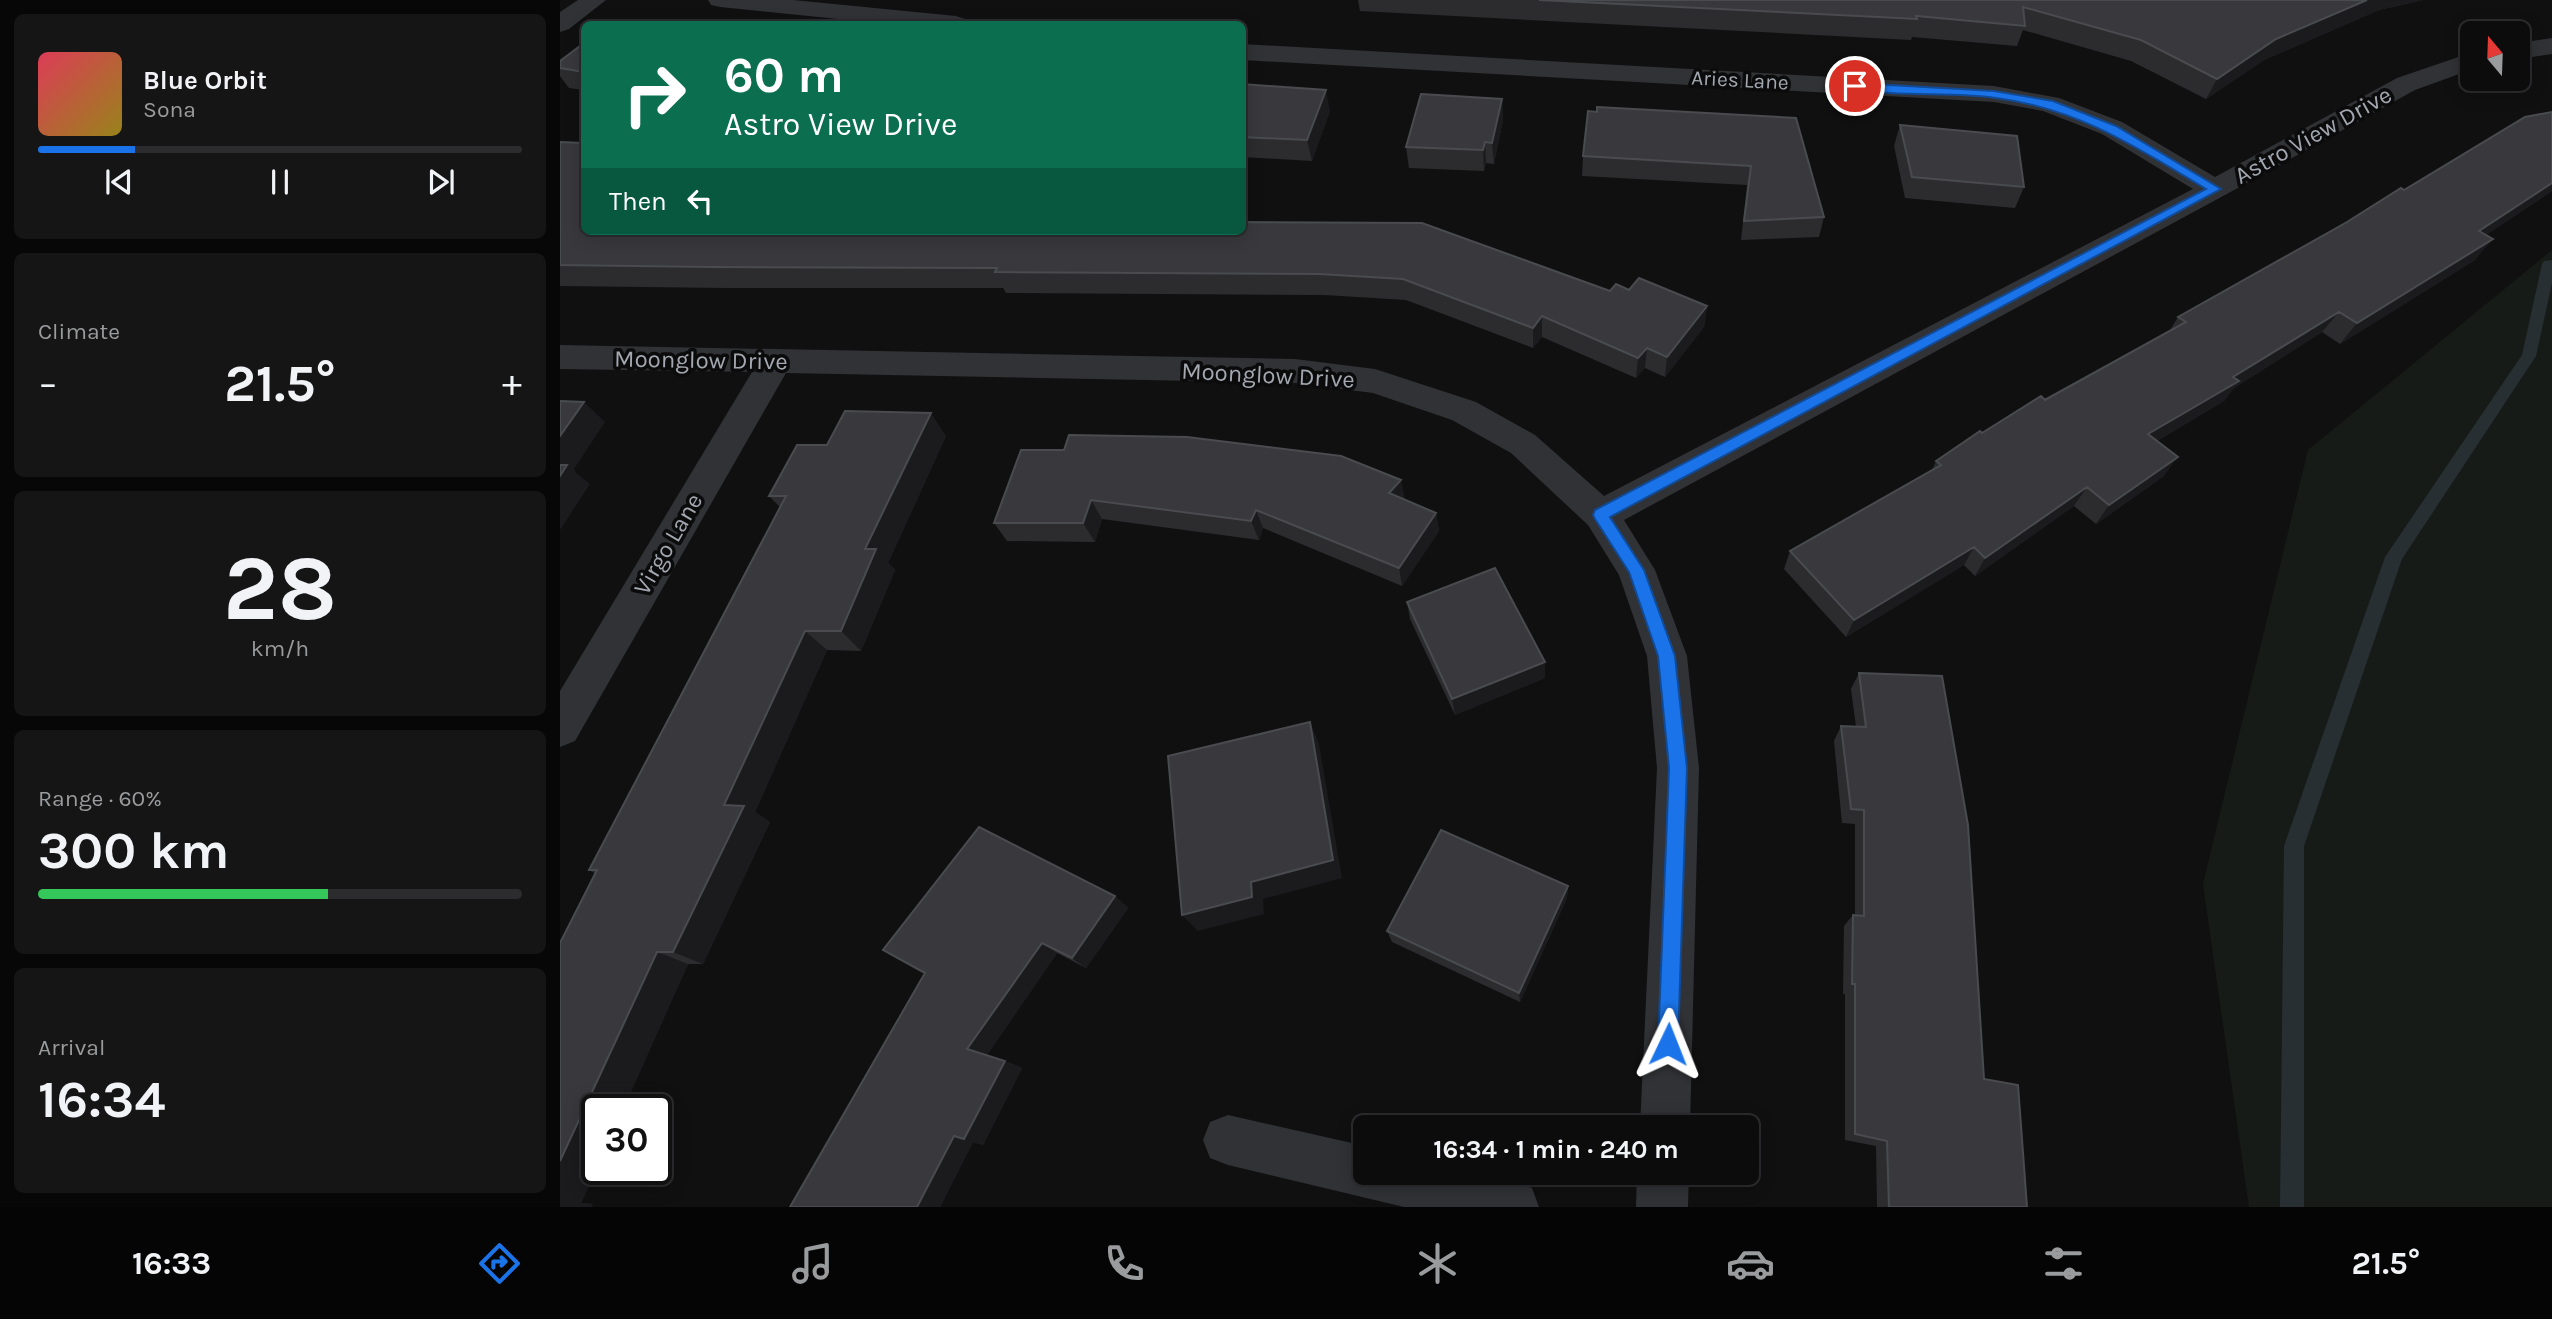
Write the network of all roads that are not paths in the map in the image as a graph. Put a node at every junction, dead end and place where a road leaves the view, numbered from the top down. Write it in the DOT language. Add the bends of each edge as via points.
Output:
graph roads {
  1 [pos="594,0"];
  2 [pos="720,0"];
  3 [pos="926,21"];
  4 [pos="560,24"];
  5 [pos="2552,46"];
  6 [pos="2530,49"];
  7 [pos="1246,52"];
  8 [pos="2460,65"];
  9 [pos="2215,189"];
  10 [pos="560,357"];
  11 [pos="776,361"];
  12 [pos="1601,515"];
  13 [pos="560,728"];
  14 [pos="1665,1115"];
  15 [pos="1228,1140"];
  16 [pos="1353,1169"];
  17 [pos="1421,1185"];
  18 [pos="1663,1185"];
  19 [pos="1513,1207"];
  20 [pos="1662,1207"];
  1 -- 4 [label="street"];
  2 -- 3 [label="street"];
  5 -- 6 [label="street"];
  7 -- 9 [label="street, Aries Lane" via="1994,94 2049,104 2112,128"];
  8 -- 9 [label="street, Astro View Drive" via="2406,85"];
  9 -- 12 [label="street, Astro View Drive"];
  10 -- 11 [label="street, Moonglow Drive"];
  11 -- 12 [label="street, Moonglow Drive" via="1295,371 1375,382 1464,411 1523,444"];
  11 -- 13 [label="street, Virgo Lane"];
  12 -- 14 [label="street, Moonglow Drive" via="1636,570 1667,656 1678,768"];
  15 -- 16 [label="street"];
  17 -- 19 [label="street"];
  18 -- 20 [label="street"];
}
